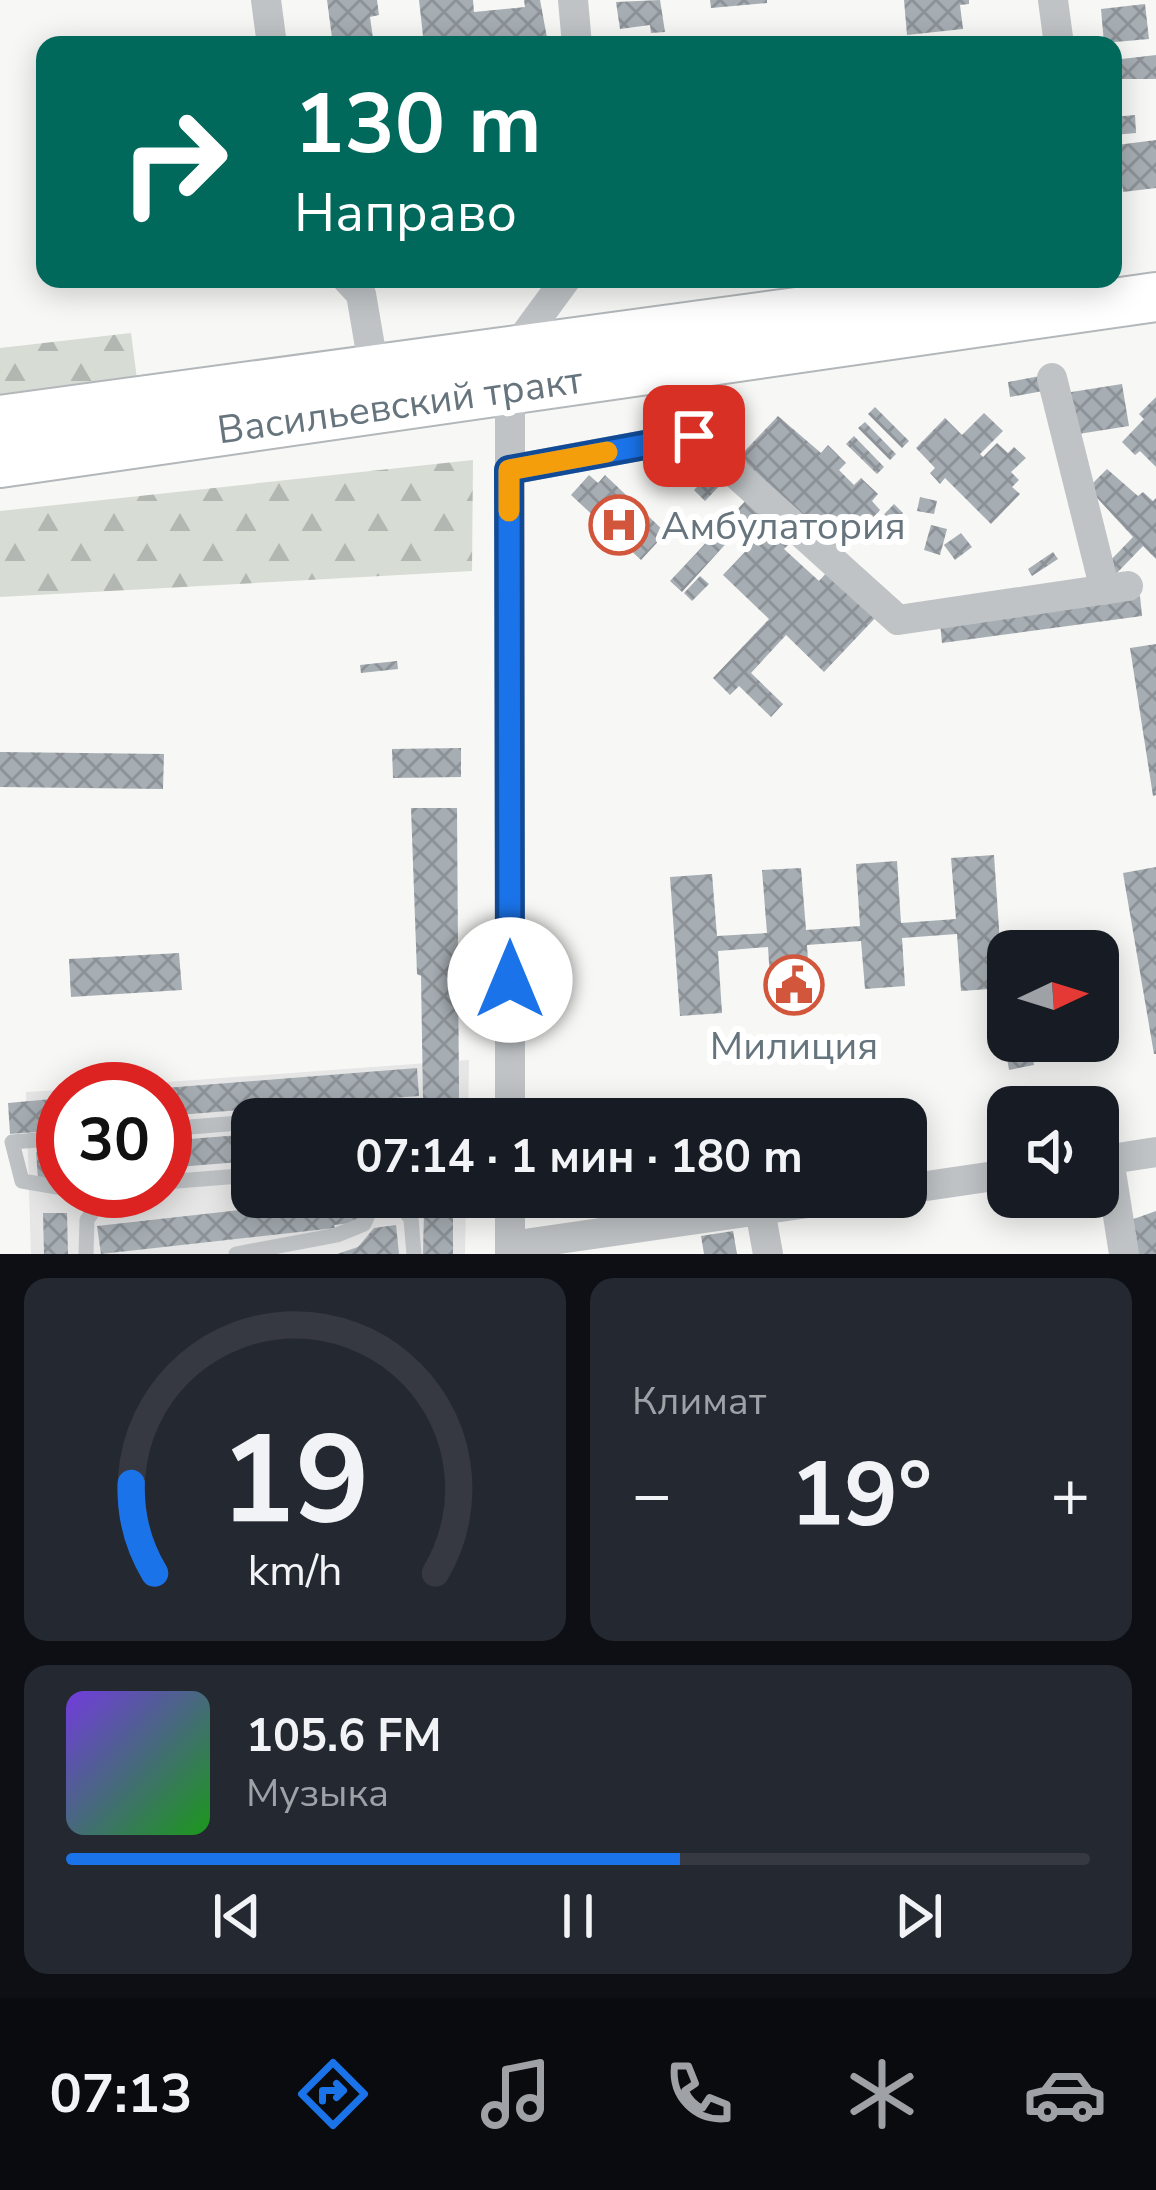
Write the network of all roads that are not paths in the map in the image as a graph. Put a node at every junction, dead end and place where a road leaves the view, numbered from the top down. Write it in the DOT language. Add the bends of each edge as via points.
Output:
graph roads {
  1 [pos="266,0"];
  2 [pos="573,0"];
  3 [pos="1053,0"];
  4 [pos="271,36"];
  5 [pos="576,36"];
  6 [pos="1058,36"];
  7 [pos="1156,264"];
  8 [pos="1122,268"];
  9 [pos="355,288"];
  10 [pos="561,288"];
  11 [pos="988,288"];
  12 [pos="1156,297"];
  13 [pos="512,369"];
  14 [pos="374,370"];
  15 [pos="1052,378"];
  16 [pos="0,421"];
  17 [pos="0,463"];
  18 [pos="509,470"];
  19 [pos="510,1098"];
  20 [pos="231,1124"];
  21 [pos="192,1127"];
  22 [pos="36,1140"];
  23 [pos="1156,1152"];
  24 [pos="1119,1158"];
  25 [pos="231,1176"];
  26 [pos="987,1177"];
  27 [pos="192,1179"];
  28 [pos="36,1183"];
  29 [pos="927,1186"];
  30 [pos="88,1218"];
  31 [pos="367,1218"];
  32 [pos="410,1218"];
  33 [pos="510,1218"];
  34 [pos="710,1218"];
  35 [pos="761,1218"];
  36 [pos="1116,1218"];
  37 [pos="510,1250"];
  38 [pos="86,1254"];
  39 [pos="236,1254"];
  40 [pos="414,1254"];
  41 [pos="768,1254"];
  42 [pos="1124,1254"];
  1 -- 4 [label="street"];
  2 -- 5 [label="street"];
  3 -- 6 [label="street"];
  7 -- 8 [label="main road"];
  9 -- 14 [label="street"];
  10 -- 13 [label="street"];
  11 -- 13 [label="main road, Васильевский тракт"];
  12 -- 13 [label="main road, Васильевский тракт"];
  13 -- 14 [label="main road, Васильевский тракт"];
  13 -- 17 [label="main road, Васильевский тракт"];
  13 -- 18 [label="street"];
  14 -- 16 [label="main road, Васильевский тракт"];
  15 -- 18 [label="street" via="1116,588 898,620 694,436"];
  18 -- 19 [label="street"];
  20 -- 21 [label="lane"];
  22 -- 28 [label="lane" via="12,1142 22,1181"];
  23 -- 24 [label="street"];
  25 -- 27 [label="lane"];
  26 -- 29 [label="street"];
  30 -- 38 [label="lane"];
  31 -- 39 [label="lane" via="337,1235"];
  32 -- 40 [label="lane"];
  33 -- 37 [label="street"];
  34 -- 37 [label="street"];
  35 -- 41 [label="street"];
  36 -- 42 [label="street"];
}
